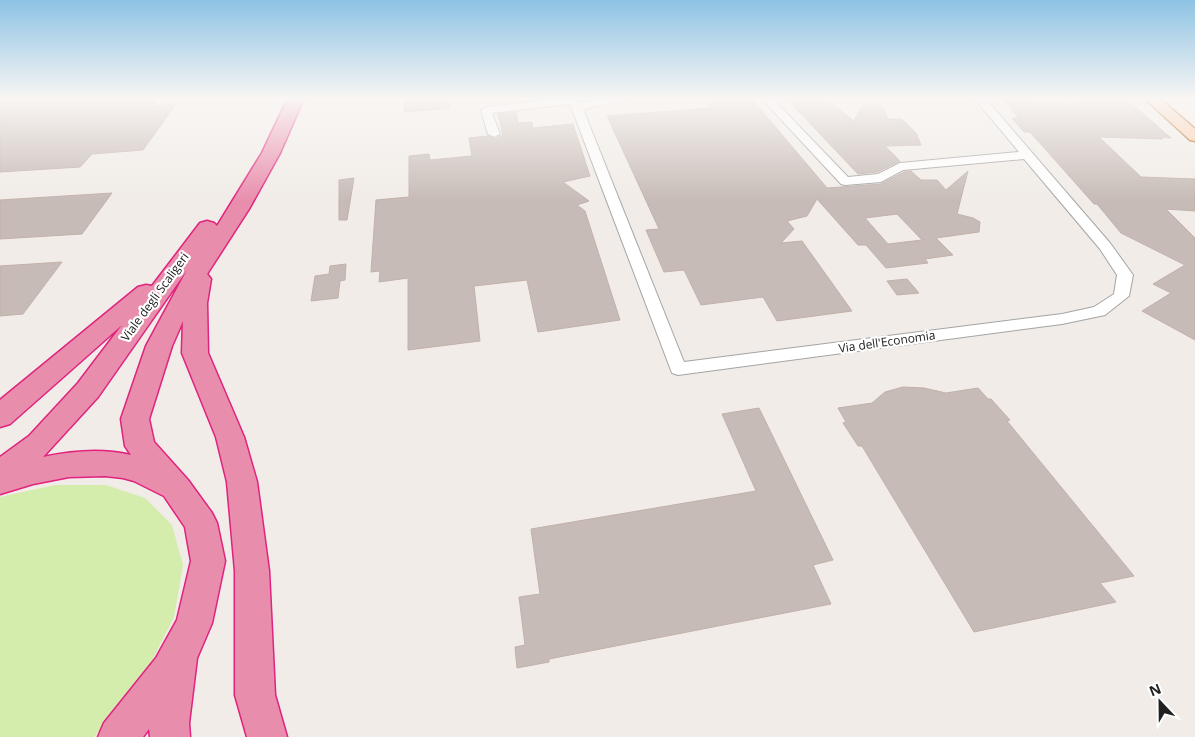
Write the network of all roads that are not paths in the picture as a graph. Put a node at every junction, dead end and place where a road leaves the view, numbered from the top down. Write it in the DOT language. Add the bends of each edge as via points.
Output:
graph roads {
  1 [pos="277,132"];
  2 [pos="587,132"];
  3 [pos="799,132"];
  4 [pos="1009,132"];
  5 [pos="1028,155"];
  6 [pos="194,259"];
  7 [pos="0,416"];
  8 [pos="0,474"];
  9 [pos="0,481"];
  10 [pos="177,489"];
  11 [pos="180,652"];
  12 [pos="118,737"];
  13 [pos="170,737"];
  14 [pos="267,737"];
  1 -- 6 [label="highway, Viale degli Scaligeri" via="271,153 239,209"];
  2 -- 5 [label="street, Via dell'Economia" via="678,369 1062,319 1099,311 1121,296 1125,275 1105,246"];
  3 -- 5 [label="street" via="845,181 881,178 900,167"];
  4 -- 5 [label="street, Via dell'Economia"];
  6 -- 7 [label="highway"];
  6 -- 8 [label="highway, Viale degli Scaligeri" via="88,390 39,444"];
  6 -- 10 [label="highway, Viale degli Scaligeri" via="159,346 135,419 140,446"];
  6 -- 14 [label="highway" via="195,353 230,437 242,482 252,571 255,695"];
  9 -- 10 [label="highway, Viale degli Scaligeri" via="66,466 101,464 140,470"];
  10 -- 11 [label="highway, Viale degli Scaligeri" via="201,523 208,561 194,623"];
  11 -- 12 [label="highway, Viale degli Scaligeri"];
  11 -- 13 [label="highway" via="168,722"];
}
